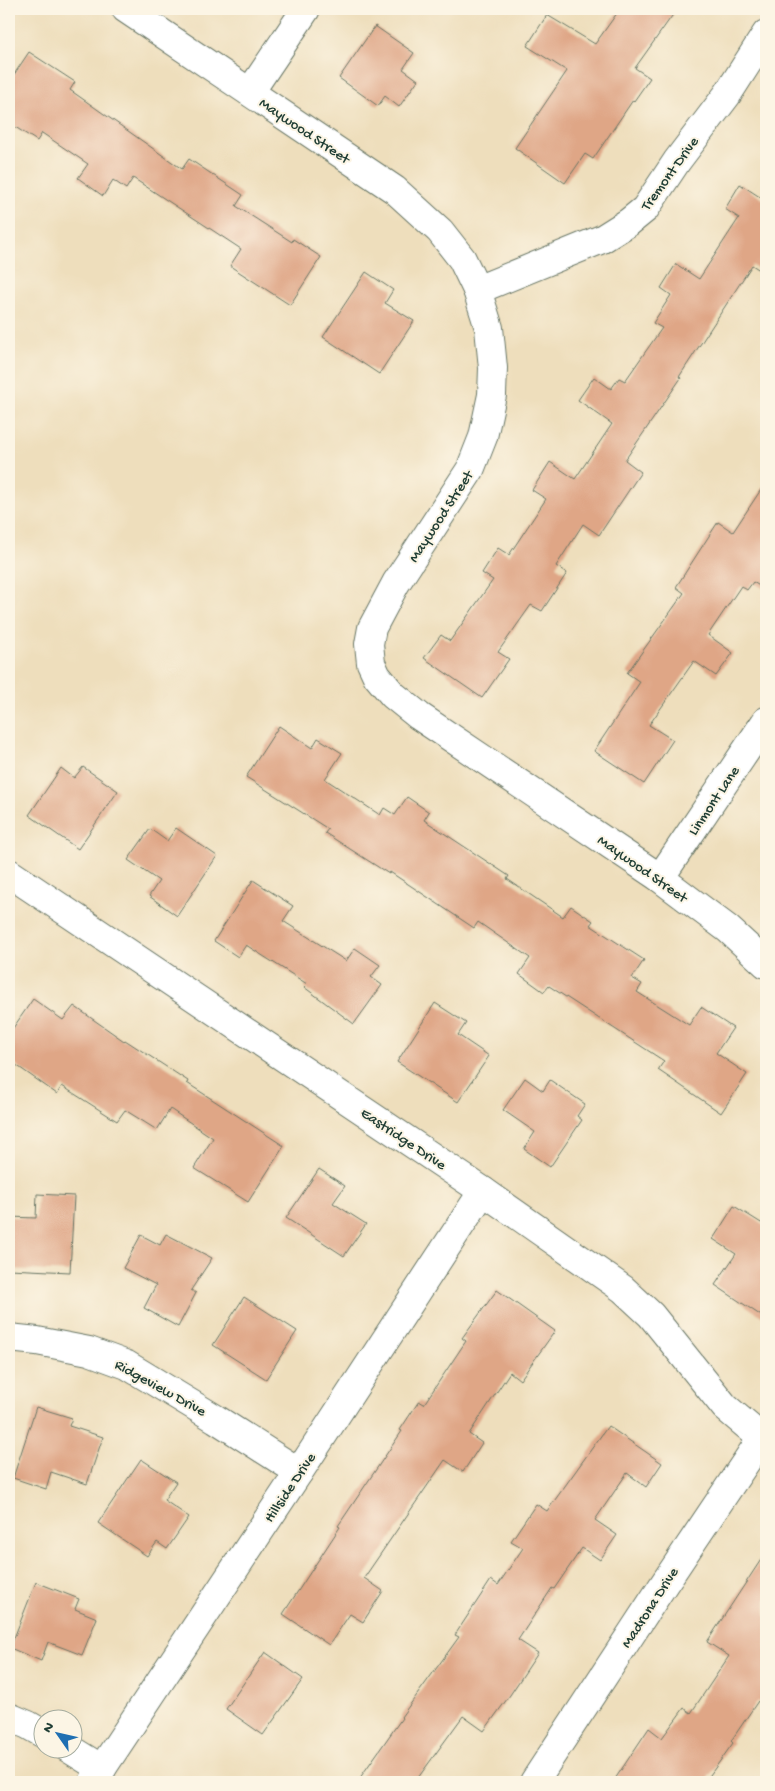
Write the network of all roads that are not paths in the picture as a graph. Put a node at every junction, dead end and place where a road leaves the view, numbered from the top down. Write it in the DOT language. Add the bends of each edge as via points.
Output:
graph roads {
  1 [pos="126,9"];
  2 [pos="306,9"];
  3 [pos="766,34"];
  4 [pos="250,92"];
  5 [pos="477,290"];
  6 [pos="766,721"];
  7 [pos="9,873"];
  8 [pos="660,878"];
  9 [pos="766,964"];
  10 [pos="484,1191"];
  11 [pos="9,1338"];
  12 [pos="765,1436"];
  13 [pos="299,1472"];
  14 [pos="9,1717"];
  15 [pos="32,1728"];
  16 [pos="79,1758"];
  17 [pos="98,1775"];
  18 [pos="534,1782"];
  1 -- 4 [label="street, Maywood Street"];
  2 -- 4 [label="street"];
  3 -- 5 [label="street, Tremont Drive" via="728,95 645,209 602,239"];
  4 -- 5 [label="street, Maywood Street" via="395,190 440,231 462,259"];
  5 -- 8 [label="street, Maywood Street" via="488,328 493,368 492,395 484,437 470,470 396,583 372,628 369,644 371,663 376,676 394,696 419,716"];
  6 -- 8 [label="street, Linmont Lane"];
  7 -- 10 [label="street, Eastridge Drive"];
  8 -- 9 [label="street, Maywood Street" via="728,929"];
  10 -- 12 [label="street, Eastridge Drive" via="623,1289 651,1315 725,1406 751,1430"];
  10 -- 13 [label="street, Hillside Drive"];
  11 -- 13 [label="street, Ridgeview Drive" via="37,1340 89,1351 127,1365"];
  12 -- 18 [label="street, Madrona Drive"];
  13 -- 17 [label="street, Hillside Drive"];
  14 -- 15 [label="street"];
  16 -- 17 [label="street"];
}
